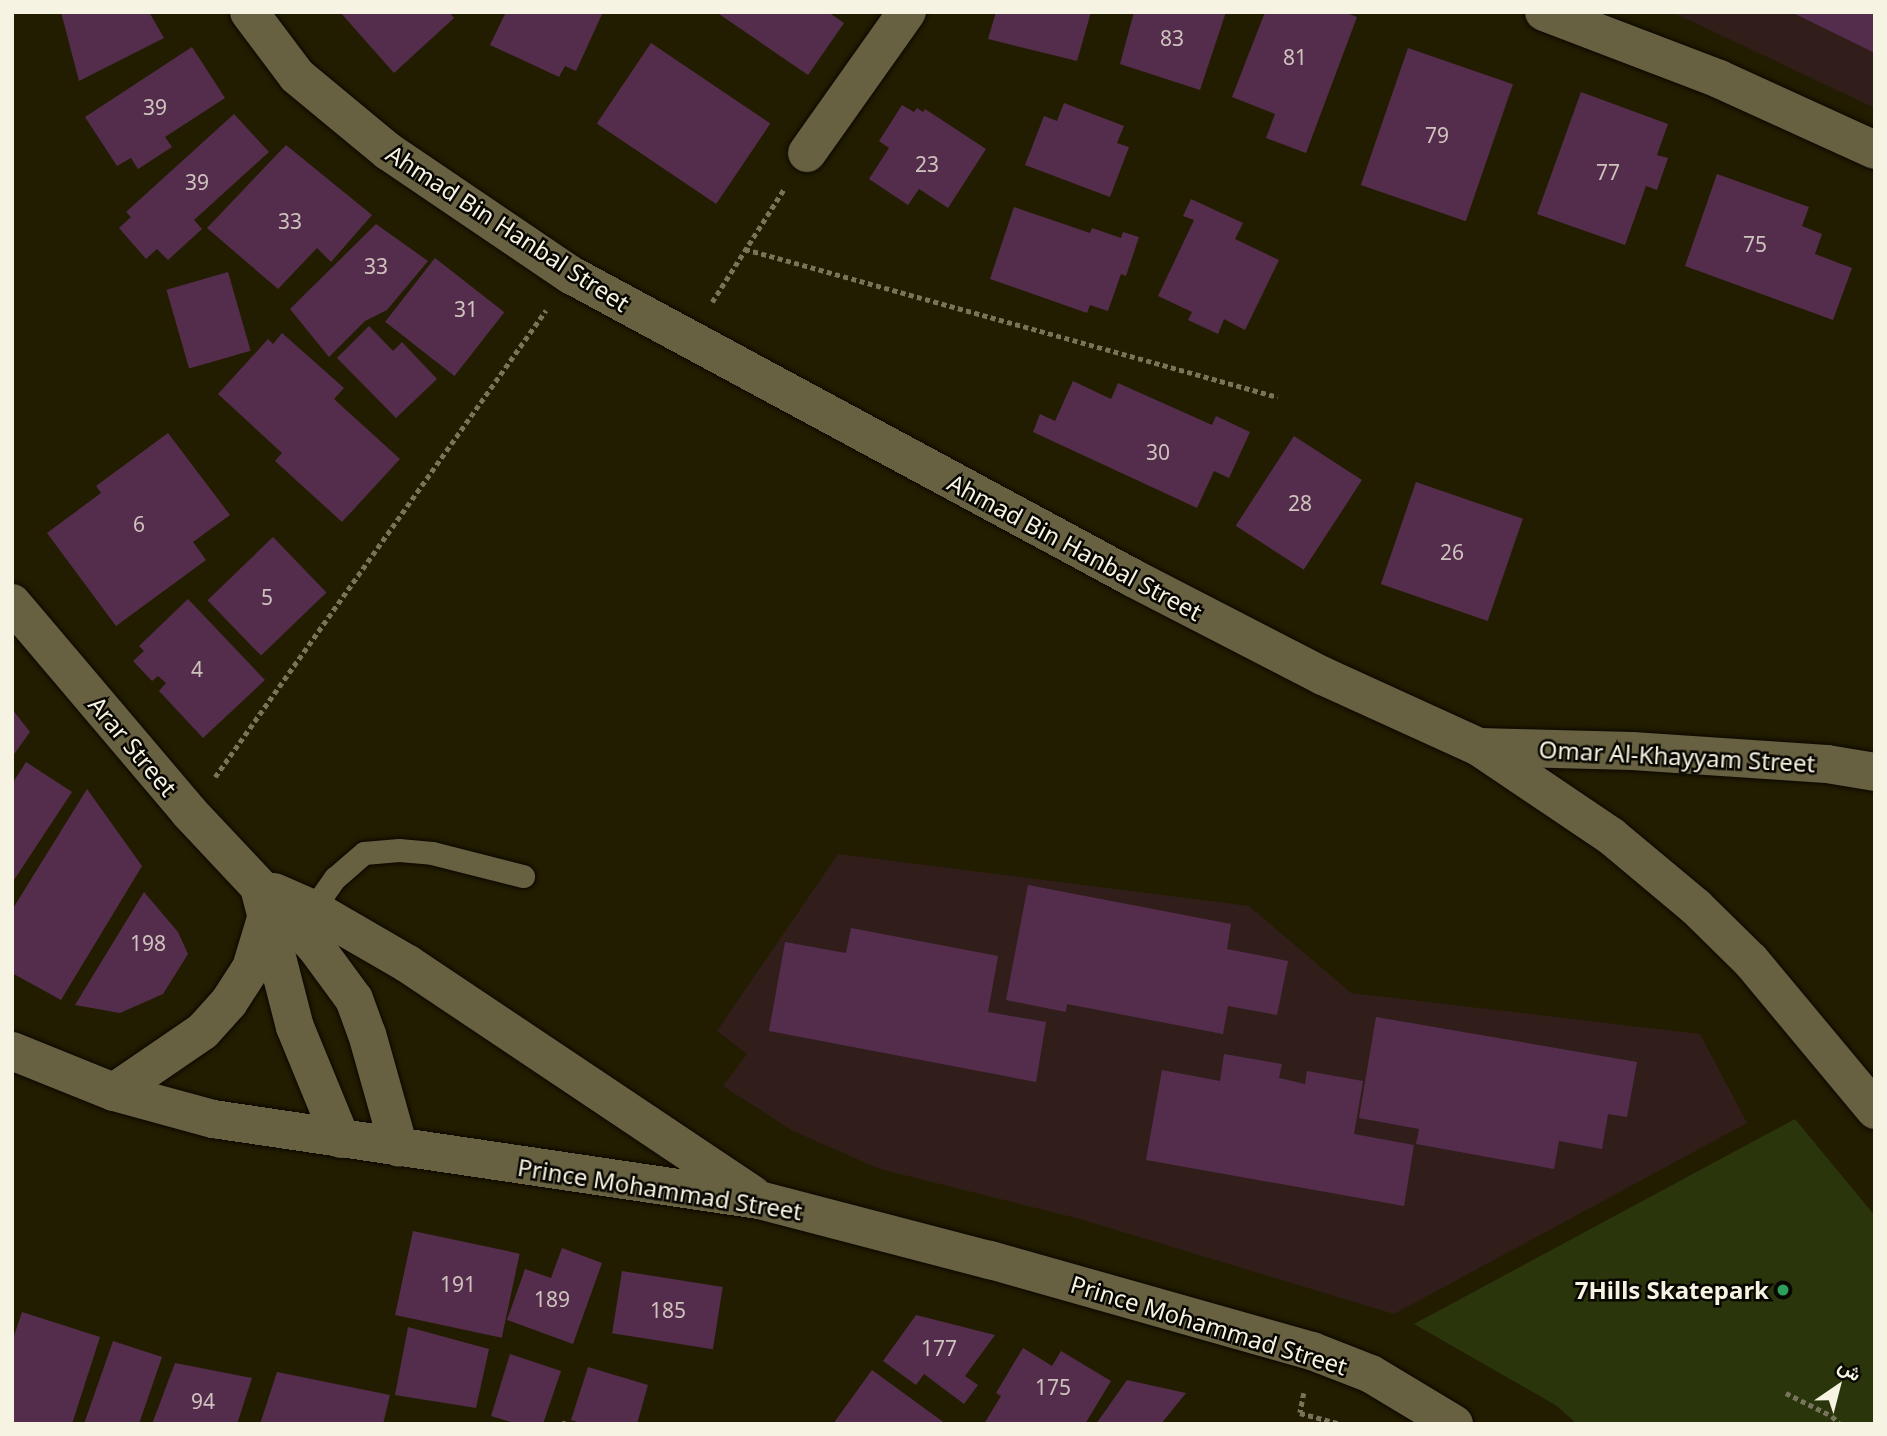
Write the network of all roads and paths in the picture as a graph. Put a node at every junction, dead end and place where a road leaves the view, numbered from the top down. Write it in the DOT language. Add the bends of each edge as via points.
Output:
graph roads {
  1 [pos="249,12"];
  2 [pos="907,12"];
  3 [pos="1544,12"];
  4 [pos="1875,150"];
  5 [pos="807,153"];
  6 [pos="745,249"];
  7 [pos="571,275"];
  8 [pos="688,340"];
  9 [pos="1278,397"];
  10 [pos="12,603"];
  11 [pos="1479,747"];
  12 [pos="1875,772"];
  13 [pos="189,812"];
  14 [pos="523,876"];
  15 [pos="263,900"];
  16 [pos="313,909"];
  17 [pos="315,946"];
  18 [pos="12,1051"];
  19 [pos="114,1093"];
  20 [pos="1875,1110"];
  21 [pos="341,1139"];
  22 [pos="399,1148"];
  23 [pos="759,1200"];
  24 [pos="1786,1393"];
  25 [pos="1300,1413"];
  26 [pos="1340,1424"];
  27 [pos="1454,1424"];
  28 [pos="1840,1424"];
  1 -- 7 [label="street, Ahmad Bin Hanbal Street" via="297,76 389,152"];
  2 -- 5 [label="street"];
  3 -- 4 [label="street" via="1719,79"];
  5 -- 6 [label="path"];
  6 -- 8 [label="path"];
  6 -- 9 [label="path"];
  7 -- 8 [label="street, Ahmad Bin Hanbal Street"];
  7 -- 13 [label="path"];
  8 -- 11 [label="street, Ahmad Bin Hanbal Street" via="1323,676"];
  10 -- 13 [label="street, Arar Street"];
  11 -- 12 [label="street, Omar Al-Khayyam Street" via="1646,752 1827,764"];
  11 -- 20 [label="street, Ahmad Bin Hanbal Street" via="1611,836 1696,907 1751,961"];
  13 -- 15 [label="street, Arar Street"];
  14 -- 16 [label="lane" via="432,853 364,853 335,878"];
  15 -- 16 [label="street"];
  15 -- 17 [label="street, Arar Street"];
  15 -- 19 [label="street" via="251,968 229,1002 203,1031"];
  15 -- 21 [label="street, Arar Street" via="295,1027"];
  16 -- 17 [label="lane"];
  16 -- 23 [label="street" via="408,964"];
  17 -- 22 [label="street, Arar Street" via="354,999"];
  18 -- 19 [label="street, Prince Mohammad Street"];
  19 -- 21 [label="street, Prince Mohammad Street" via="214,1119"];
  21 -- 22 [label="street, Prince Mohammad Street"];
  22 -- 23 [label="street, Prince Mohammad Street"];
  23 -- 27 [label="street, Prince Mohammad Street" via="1311,1351 1371,1374"];
  24 -- 28 [label="path"];
  25 -- 26 [label="path"];
}
